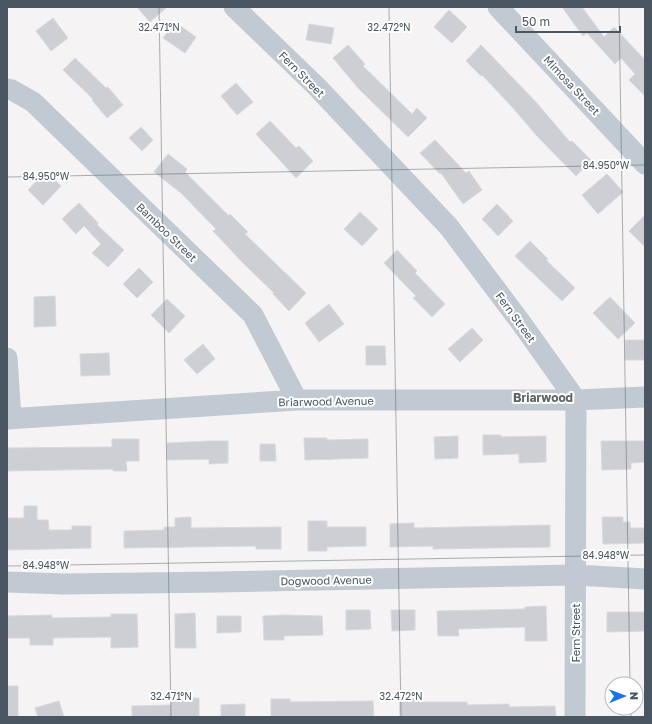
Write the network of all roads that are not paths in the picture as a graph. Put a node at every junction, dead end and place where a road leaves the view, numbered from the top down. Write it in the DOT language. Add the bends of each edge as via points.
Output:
graph roads {
  1 [pos="234,7"];
  2 [pos="498,7"];
  3 [pos="7,89"];
  4 [pos="645,164"];
  5 [pos="7,358"];
  6 [pos="645,397"];
  7 [pos="298,400"];
  8 [pos="576,400"];
  9 [pos="9,419"];
  10 [pos="576,575"];
  11 [pos="645,579"];
  12 [pos="7,582"];
  13 [pos="575,717"];
  1 -- 8 [label="street, Fern Street" via="317,87 449,227"];
  2 -- 4 [label="street, Mimosa Street"];
  3 -- 7 [label="street, Bamboo Street" via="33,102 253,315"];
  5 -- 9 [label="street"];
  6 -- 8 [label="street, Briarwood Avenue"];
  7 -- 8 [label="street, Briarwood Avenue"];
  7 -- 9 [label="street, Briarwood Avenue"];
  8 -- 10 [label="street, Fern Street"];
  10 -- 11 [label="street, Dogwood Avenue"];
  10 -- 12 [label="street, Dogwood Avenue" via="64,584"];
  10 -- 13 [label="street, Fern Street"];
}
